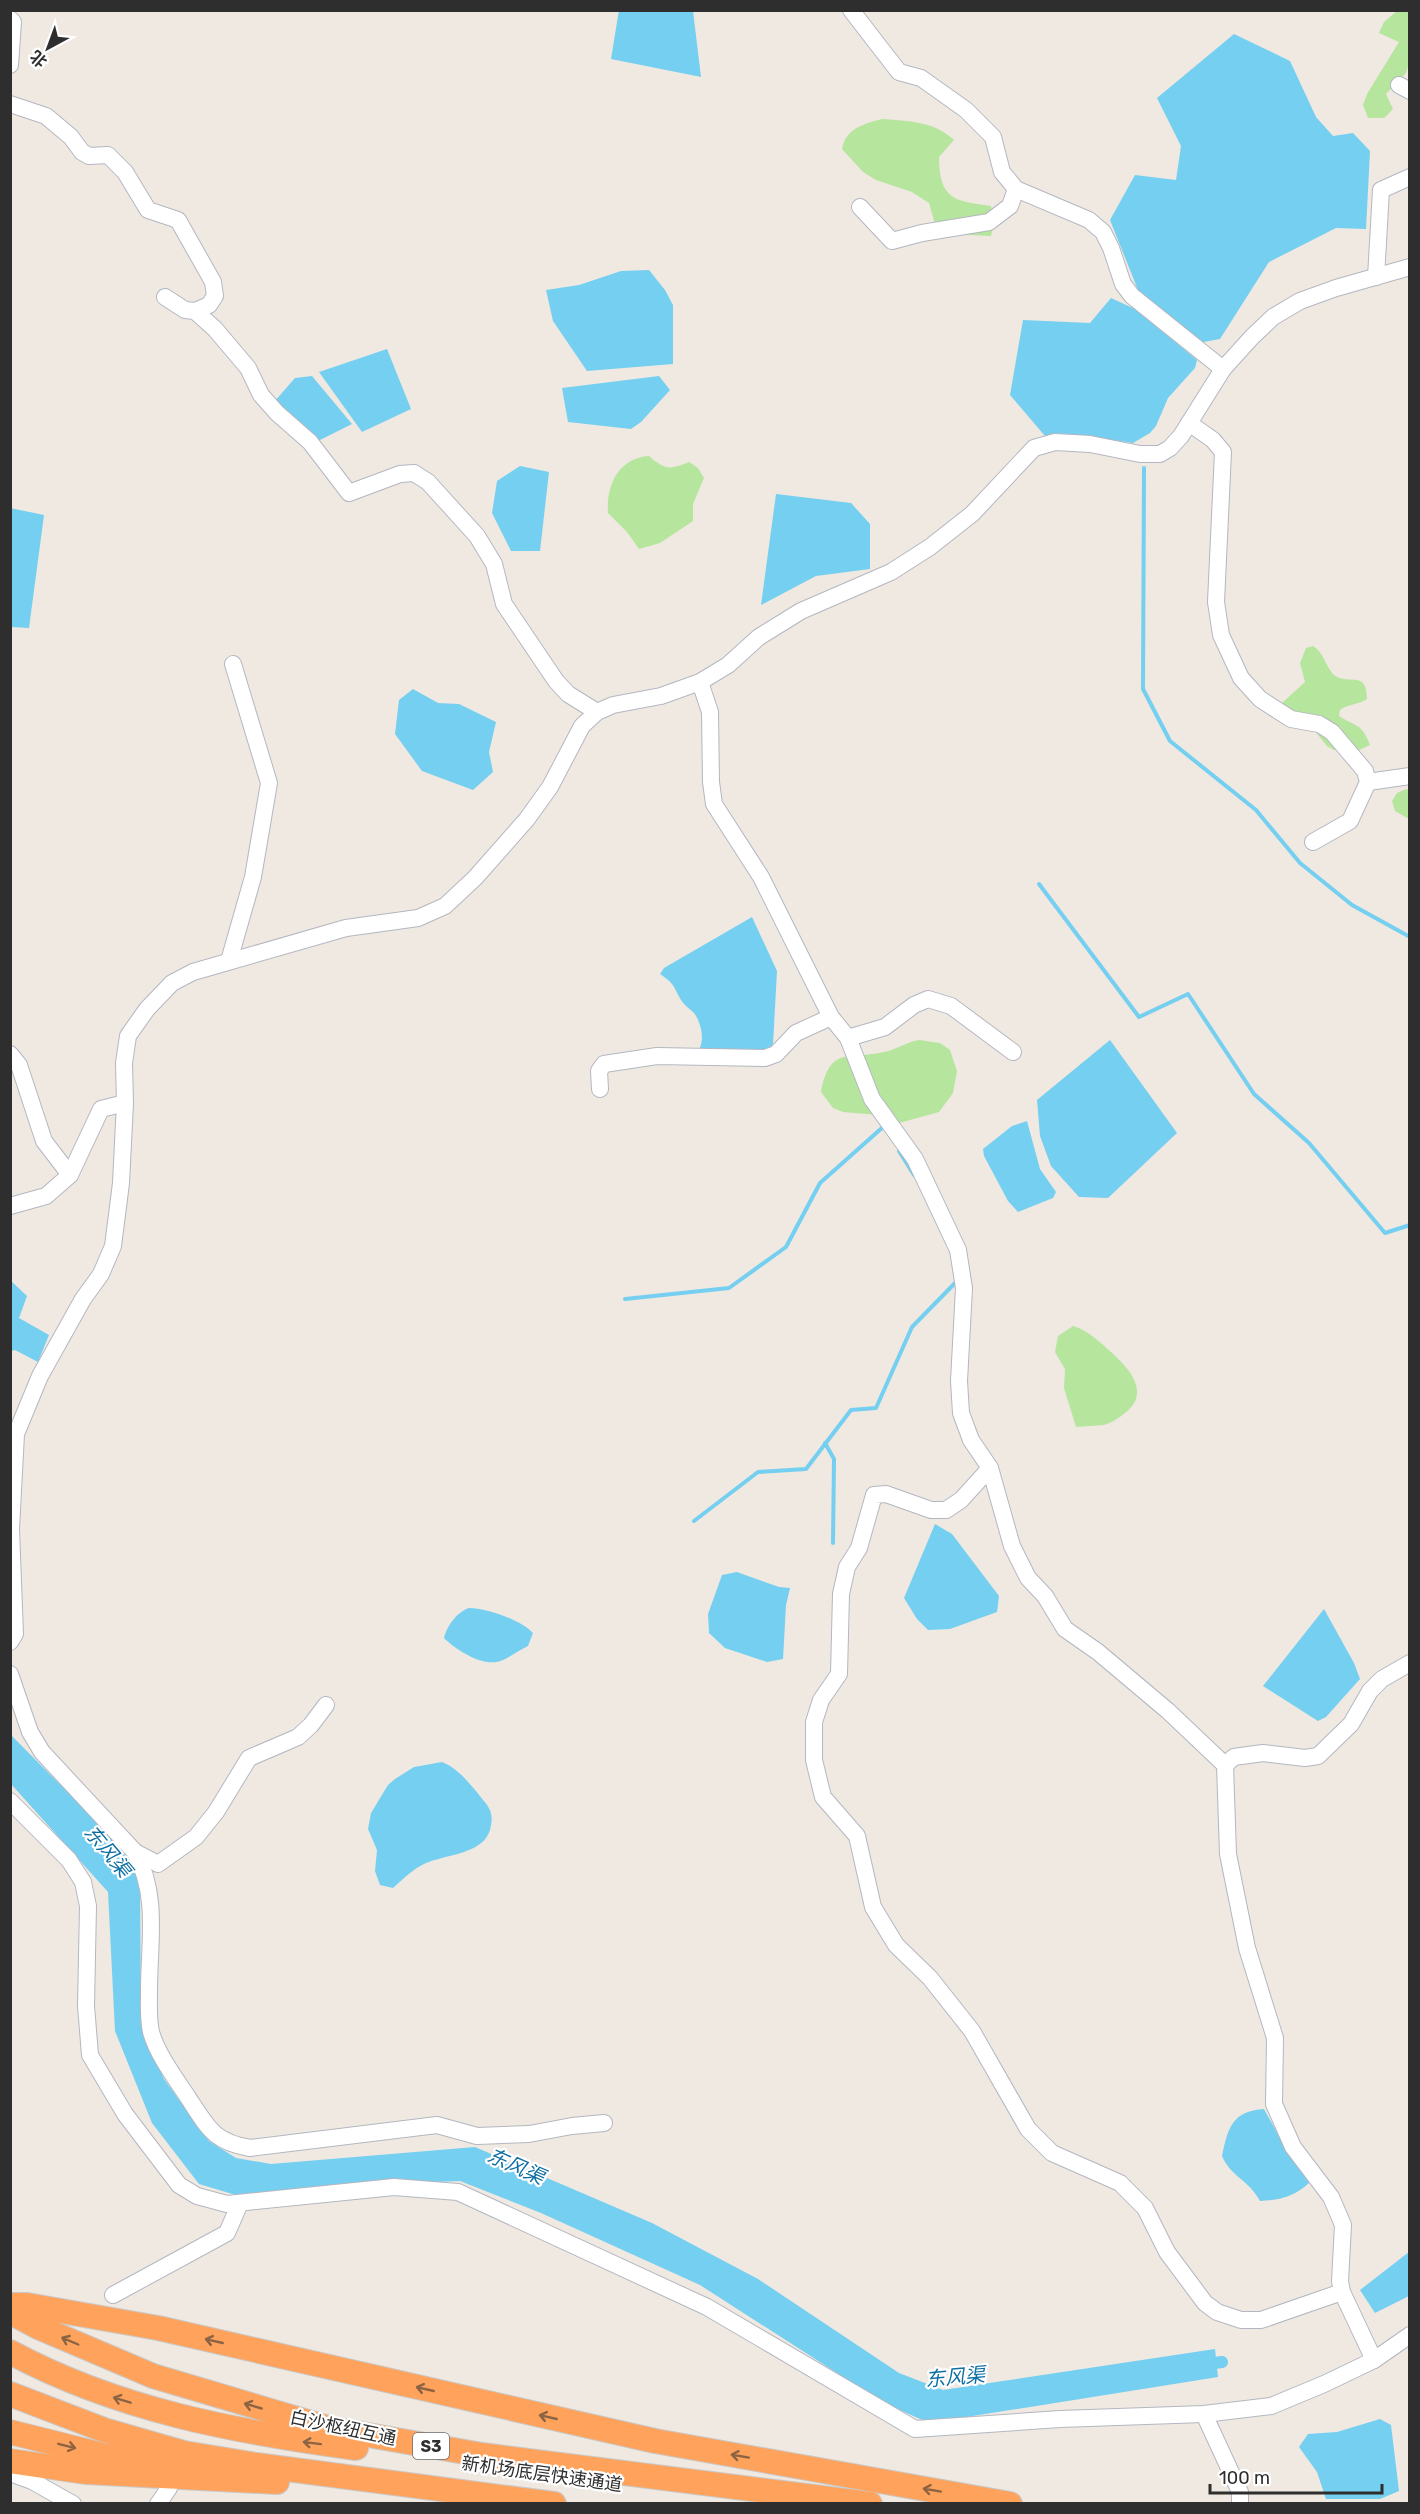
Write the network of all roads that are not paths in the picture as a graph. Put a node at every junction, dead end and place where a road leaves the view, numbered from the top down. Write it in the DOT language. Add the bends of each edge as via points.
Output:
graph roads {
  1 [pos="851,10"];
  2 [pos="10,19"];
  3 [pos="10,65"];
  4 [pos="10,105"];
  5 [pos="1410,177"];
  6 [pos="1016,189"];
  7 [pos="860,207"];
  8 [pos="1410,267"];
  9 [pos="1376,277"];
  10 [pos="165,297"];
  11 [pos="195,311"];
  12 [pos="1223,369"];
  13 [pos="1189,423"];
  14 [pos="233,664"];
  15 [pos="700,682"];
  16 [pos="597,712"];
  17 [pos="1410,776"];
  18 [pos="1368,782"];
  19 [pos="1314,842"];
  20 [pos="229,961"];
  21 [pos="831,1017"];
  22 [pos="848,1038"];
  23 [pos="1013,1052"];
  24 [pos="10,1054"];
  25 [pos="600,1089"];
  26 [pos="125,1103"];
  27 [pos="70,1175"];
  28 [pos="10,1206"];
  29 [pos="990,1468"];
  30 [pos="10,1642"];
  31 [pos="1410,1663"];
  32 [pos="10,1674"];
  33 [pos="326,1705"];
  34 [pos="1225,1765"];
  35 [pos="10,1801"];
  36 [pos="135,1852"];
  37 [pos="604,2123"];
  38 [pos="240,2203"];
  39 [pos="1342,2292"];
  40 [pos="112,2295"];
  41 [pos="10,2304"];
  42 [pos="10,2312"];
  43 [pos="1410,2335"];
  44 [pos="10,2352"];
  45 [pos="1374,2360"];
  46 [pos="10,2394"];
  47 [pos="1204,2414"];
  48 [pos="10,2432"];
  49 [pos="10,2462"];
  50 [pos="10,2473"];
  51 [pos="277,2482"];
  52 [pos="169,2488"];
  53 [pos="154,2503"];
  54 [pos="73,2504"];
  55 [pos="464,2504"];
  56 [pos="554,2504"];
  57 [pos="765,2504"];
  58 [pos="870,2504"];
  59 [pos="1010,2504"];
  60 [pos="1240,2504"];
  1 -- 6 [label="street" via="899,72 921,78 966,110 993,137 1002,172"];
  2 -- 3 [label="street"];
  4 -- 11 [label="street" via="46,116 89,156 108,155 125,172 148,210 178,220 213,282 215,296 209,305"];
  5 -- 9 [label="street" via="1381,190"];
  6 -- 7 [label="street" via="1010,206 989,222 892,241"];
  6 -- 12 [label="street" via="1096,226 1107,240 1123,284 1132,296"];
  8 -- 9 [label="street"];
  9 -- 12 [label="street" via="1300,301 1273,317"];
  10 -- 11 [label="street" via="185,310"];
  11 -- 16 [label="street" via="248,368 261,395 310,442 349,493 400,474 414,473 428,482 477,536 494,564 504,604 556,681 568,694"];
  12 -- 13 [label="street"];
  13 -- 15 [label="street" via="1170,448 1160,454 1055,442 1034,448 972,514 930,547 891,572 801,611"];
  13 -- 18 [label="street" via="1224,452 1216,602 1221,635 1241,678 1260,699 1291,719 1318,724 1332,732 1365,771"];
  14 -- 20 [label="street" via="268,783 253,877"];
  15 -- 16 [label="street"];
  15 -- 21 [label="street" via="710,712 714,804 761,877"];
  16 -- 20 [label="street" via="582,726 550,788 527,819 476,878 445,906 418,918 346,928"];
  17 -- 18 [label="street"];
  18 -- 19 [label="street" via="1350,821"];
  20 -- 26 [label="street" via="172,983 147,1009 128,1036"];
  21 -- 22 [label="street"];
  21 -- 25 [label="street" via="796,1033 776,1054 765,1058 657,1056 604,1064 599,1071"];
  22 -- 23 [label="street" via="885,1027 928,999 951,1006"];
  22 -- 29 [label="street" via="872,1099 915,1159 958,1250 964,1288 958,1381 961,1413 971,1440"];
  24 -- 27 [label="street" via="19,1065 44,1141"];
  26 -- 27 [label="street" via="101,1109"];
  26 -- 30 [label="street" via="113,1246 101,1274 40,1376 16,1434 11,1529 15,1634"];
  27 -- 28 [label="street" via="46,1196"];
  29 -- 34 [label="street" via="1012,1546 1028,1578 1045,1596 1065,1629 1168,1711"];
  29 -- 39 [label="street" via="961,1500 946,1510 931,1510 886,1494 874,1495 841,1594 839,1674 821,1700 814,1722 814,1760 823,1797 857,1836 873,1906 896,1946 930,1978 972,2031 1028,2129 1052,2153 1120,2183 1145,2208 1167,2252 1205,2303 1217,2312 1241,2320 1261,2320"];
  31 -- 34 [label="street" via="1370,1691 1351,1724 1318,1756 1263,1753 1234,1757"];
  32 -- 36 [label="street" via="30,1732 42,1752"];
  33 -- 36 [label="street" via="298,1737 249,1758 196,1837 158,1864"];
  34 -- 39 [label="street" via="1228,1854 1246,1948 1275,2038 1274,2104 1293,2147 1330,2197 1343,2225"];
  35 -- 38 [label="street" via="69,1860 83,1882 88,1906 86,2006 90,2055 125,2114 179,2185 197,2196 227,2204"];
  36 -- 37 [label="street" via="149,1887 151,1905 151,2030 188,2097 211,2131 224,2141 250,2148 437,2125 477,2136"];
  38 -- 40 [label="street" via="227,2233"];
  38 -- 47 [label="street" via="394,2187 458,2192 708,2307 915,2429"];
  39 -- 45 [label="street"];
  59 -- 41 [label="highway, one-way" via="656,2441 158,2328"];
  58 -- 42 [label="highway, 白沙枢纽互通 / S3, one-way" via="482,2454 328,2428 153,2376"];
  43 -- 45 [label="street"];
  57 -- 44 [label="highway, 新机场底层快速通道, one-way" via="261,2435 190,2420 108,2396"];
  45 -- 47 [label="street" via="1271,2406"];
  46 -- 56 [label="highway, 新机场底层快速通道" via="104,2430 184,2453"];
  47 -- 60 [label="street" via="1240,2492"];
  48 -- 51 [label="highway, one-way" via="102,2455"];
  49 -- 51 [label="highway" via="86,2472"];
  50 -- 54 [label="street"];
  51 -- 55 [label="highway"];
  52 -- 53 [label="street"];
}
